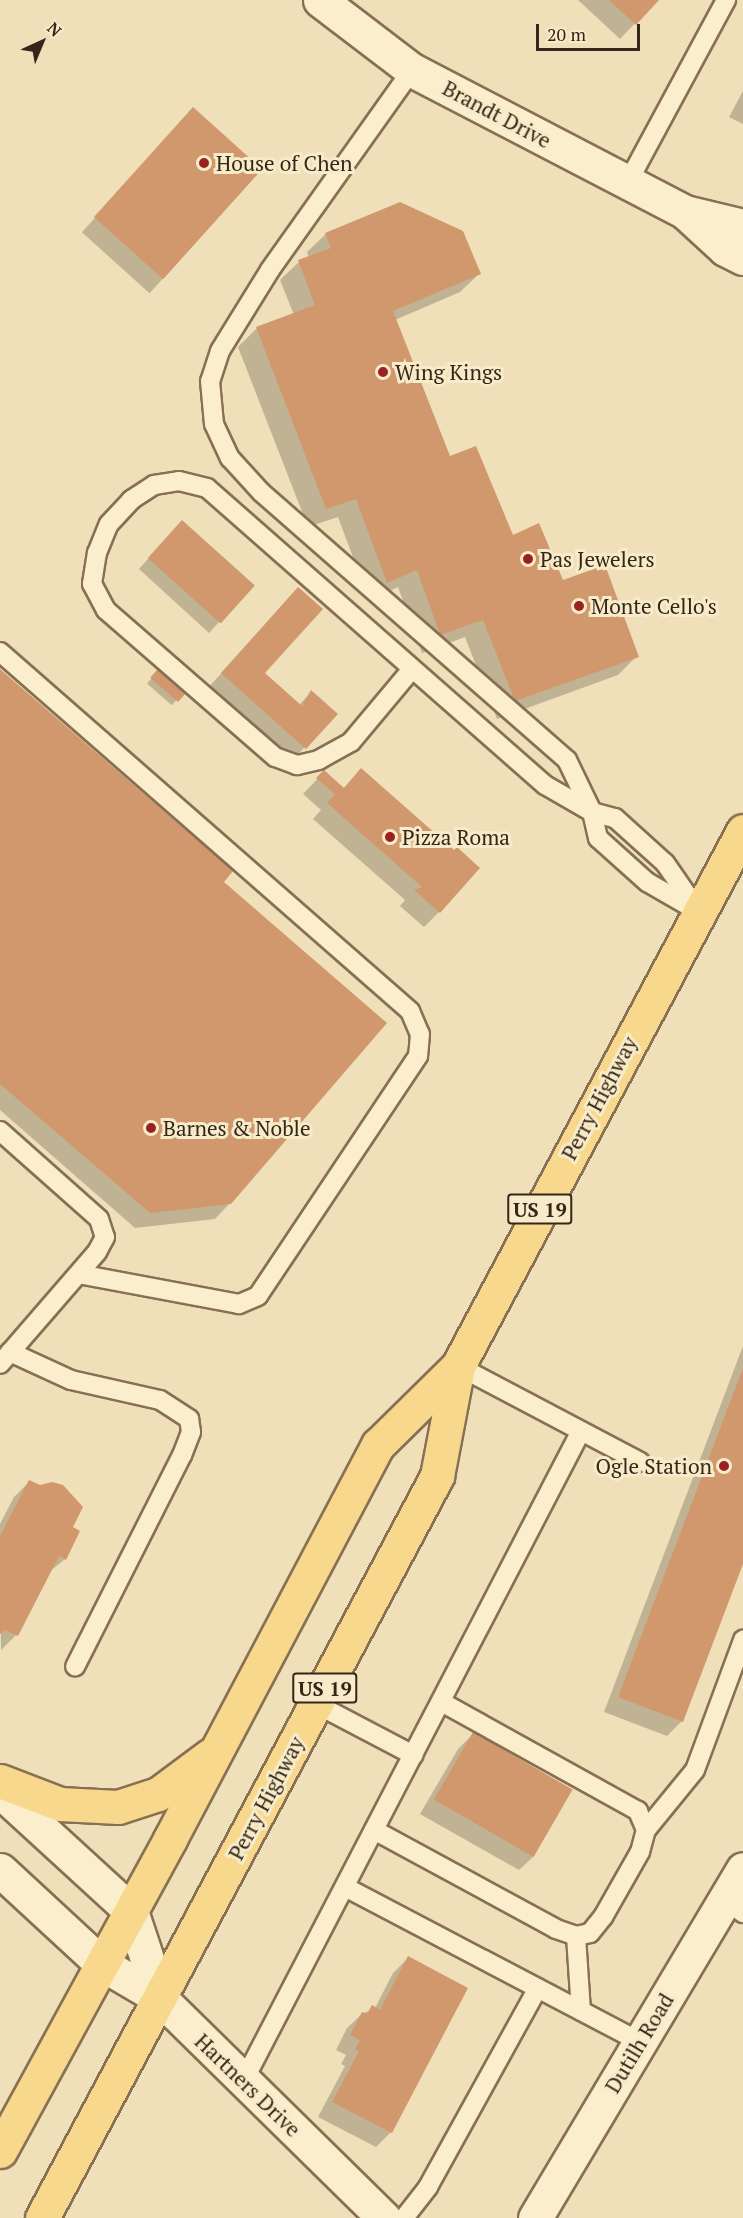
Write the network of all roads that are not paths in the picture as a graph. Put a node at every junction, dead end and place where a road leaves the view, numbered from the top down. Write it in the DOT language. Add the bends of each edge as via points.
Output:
graph roads {
  1 [pos="320,0"];
  2 [pos="726,0"];
  3 [pos="412,70"];
  4 [pos="628,182"];
  5 [pos="685,212"];
  6 [pos="743,226"];
  7 [pos="743,258"];
  8 [pos="0,652"];
  9 [pos="412,669"];
  10 [pos="592,812"];
  11 [pos="743,831"];
  12 [pos="699,912"];
  13 [pos="0,1131"];
  14 [pos="79,1274"];
  15 [pos="5,1358"];
  16 [pos="458,1366"];
  17 [pos="581,1431"];
  18 [pos="640,1462"];
  19 [pos="743,1640"];
  20 [pos="75,1667"];
  21 [pos="441,1702"];
  22 [pos="316,1704"];
  23 [pos="218,1749"];
  24 [pos="413,1755"];
  25 [pos="0,1781"];
  26 [pos="0,1791"];
  27 [pos="374,1830"];
  28 [pos="646,1830"];
  29 [pos="743,1869"];
  30 [pos="0,1870"];
  31 [pos="345,1887"];
  32 [pos="734,1906"];
  33 [pos="131,1911"];
  34 [pos="576,1936"];
  35 [pos="102,1964"];
  36 [pos="538,1988"];
  37 [pos="160,1998"];
  38 [pos="581,2011"];
  39 [pos="640,2042"];
  40 [pos="244,2080"];
  41 [pos="0,2151"];
  42 [pos="42,2218"];
  43 [pos="384,2218"];
  44 [pos="404,2218"];
  45 [pos="535,2218"];
  1 -- 3 [label="street, Brandt Drive"];
  2 -- 4 [label="lane"];
  3 -- 4 [label="street, Brandt Drive"];
  3 -- 10 [label="lane" via="270,270 220,351 210,381 214,424 230,458 262,493 567,760"];
  4 -- 5 [label="street, Brandt Drive"];
  5 -- 6 [label="street, Brandt Drive"];
  5 -- 7 [label="street, Brandt Drive" via="725,249"];
  8 -- 14 [label="lane" via="410,1011 420,1035 418,1056 258,1296 239,1304"];
  9 -- 9 [label="lane" via="351,742 319,760 297,765 274,757 106,610 92,584 97,553 109,524 131,500 154,485 179,481 207,488"];
  9 -- 10 [label="lane" via="545,785"];
  10 -- 12 [label="lane" via="615,818 665,863"];
  10 -- 12 [label="lane" via="598,838 647,882"];
  11 -- 12 [label="main road, Perry Highway / US 19"];
  12 -- 16 [label="main road, Perry Highway / US 19"];
  13 -- 14 [label="lane" via="99,1219 105,1237"];
  14 -- 15 [label="lane"];
  15 -- 20 [label="lane" via="71,1380 160,1400 189,1419 191,1432 182,1455"];
  16 -- 17 [label="lane"];
  16 -- 22 [label="main road, Perry Highway / US 19" via="437,1476"];
  16 -- 23 [label="main road, Perry Highway / US 19" via="378,1444"];
  17 -- 18 [label="lane"];
  17 -- 21 [label="lane"];
  19 -- 28 [label="lane" via="695,1770"];
  21 -- 24 [label="lane"];
  21 -- 28 [label="lane" via="619,1797 638,1811"];
  22 -- 24 [label="lane"];
  22 -- 37 [label="main road, Perry Highway / US 19"];
  23 -- 25 [label="main road" via="158,1794 118,1807 60,1804"];
  23 -- 33 [label="main road, Perry Highway / US 19"];
  24 -- 27 [label="lane"];
  26 -- 33 [label="street"];
  27 -- 31 [label="lane"];
  27 -- 34 [label="lane" via="556,1929"];
  28 -- 34 [label="lane" via="640,1852 603,1917 590,1933"];
  29 -- 32 [label="street, Dutilh Road"];
  30 -- 35 [label="street, Hartners Drive"];
  31 -- 36 [label="lane"];
  31 -- 40 [label="lane"];
  32 -- 39 [label="street, Dutilh Road"];
  33 -- 35 [label="main road, Perry Highway / US 19"];
  33 -- 37 [label="street"];
  34 -- 38 [label="lane"];
  35 -- 37 [label="street, Hartners Drive"];
  35 -- 41 [label="main road, Perry Highway / US 19"];
  36 -- 38 [label="lane"];
  36 -- 44 [label="lane" via="428,2187"];
  37 -- 40 [label="street, Hartners Drive"];
  37 -- 42 [label="main road, Perry Highway / US 19"];
  38 -- 39 [label="lane"];
  39 -- 45 [label="street, Dutilh Road"];
  40 -- 43 [label="street, Hartners Drive"];
}
